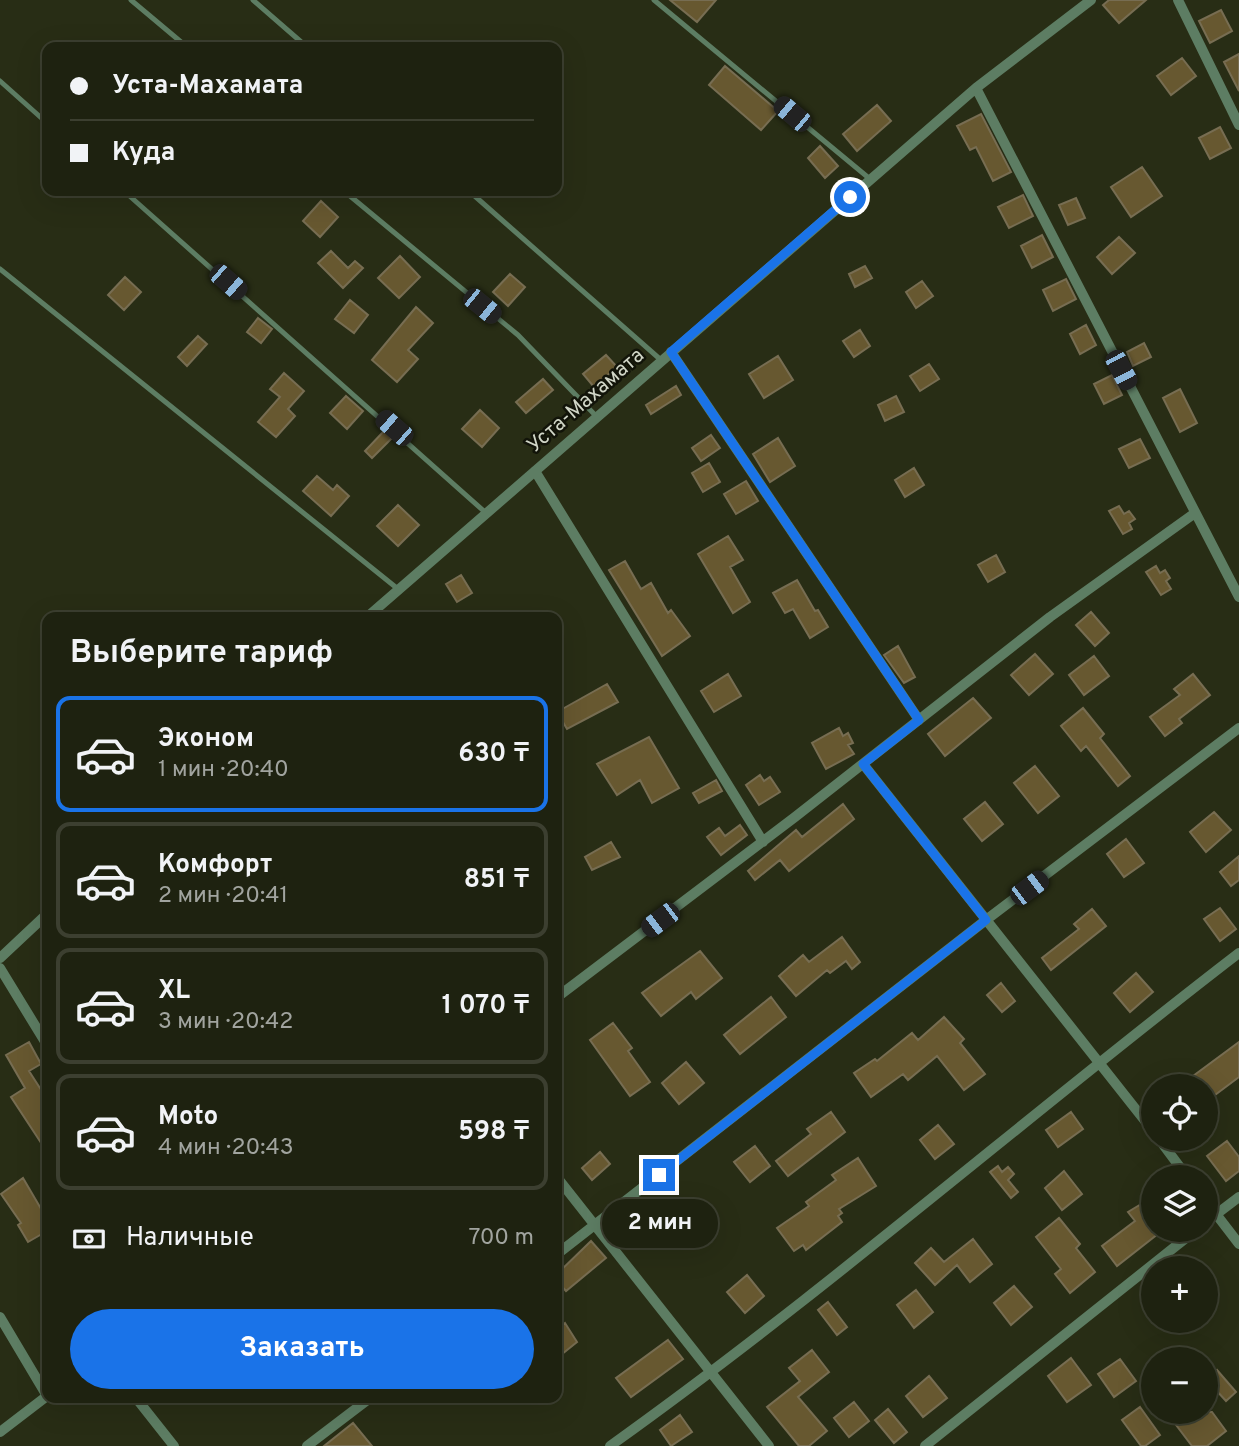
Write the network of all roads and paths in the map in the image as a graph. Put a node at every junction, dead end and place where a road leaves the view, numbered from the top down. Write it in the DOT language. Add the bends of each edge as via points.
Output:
graph roads {
  1 [pos="131,0"];
  2 [pos="253,0"];
  3 [pos="654,0"];
  4 [pos="1091,0"];
  5 [pos="1178,0"];
  6 [pos="181,42"];
  7 [pos="301,42"];
  8 [pos="0,81"];
  9 [pos="976,88"];
  10 [pos="42,119"];
  11 [pos="1239,125"];
  12 [pos="870,179"];
  13 [pos="130,196"];
  14 [pos="350,196"];
  15 [pos="475,196"];
  16 [pos="0,269"];
  17 [pos="671,352"];
  18 [pos="662,361"];
  19 [pos="597,417"];
  20 [pos="535,471"];
  21 [pos="486,513"];
  22 [pos="1195,513"];
  23 [pos="398,589"];
  24 [pos="1239,597"];
  25 [pos="373,612"];
  26 [pos="919,720"];
  27 [pos="1239,728"];
  28 [pos="863,764"];
  29 [pos="763,842"];
  30 [pos="42,919"];
  31 [pos="986,920"];
  32 [pos="1239,953"];
  33 [pos="0,958"];
  34 [pos="0,968"];
  35 [pos="562,993"];
  36 [pos="42,1037"];
  37 [pos="1099,1060"];
  38 [pos="1141,1115"];
  39 [pos="562,1184"];
  40 [pos="1239,1196"];
  41 [pos="1218,1212"];
  42 [pos="1218,1217"];
  43 [pos="594,1226"];
  44 [pos="1181,1242"];
  45 [pos="1239,1244"];
  46 [pos="562,1250"];
  47 [pos="0,1317"];
  48 [pos="711,1374"];
  49 [pos="42,1388"];
  50 [pos="42,1400"];
  51 [pos="140,1403"];
  52 [pos="363,1403"];
  53 [pos="0,1432"];
  54 [pos="174,1446"];
  55 [pos="307,1446"];
  56 [pos="610,1446"];
  57 [pos="769,1446"];
  58 [pos="925,1446"];
  1 -- 6 [label="lane"];
  2 -- 7 [label="lane"];
  3 -- 12 [label="lane"];
  4 -- 9 [label="street, Уста-Махамата"];
  5 -- 11 [label="street"];
  8 -- 10 [label="lane"];
  9 -- 12 [label="street, Уста-Махамата"];
  9 -- 22 [label="street"];
  12 -- 17 [label="street, Уста-Махамата"];
  13 -- 21 [label="lane"];
  14 -- 19 [label="lane" via="518,335"];
  15 -- 18 [label="lane"];
  16 -- 23 [label="lane"];
  17 -- 18 [label="street, Уста-Махамата"];
  17 -- 26 [label="street"];
  18 -- 19 [label="street, Уста-Махамата"];
  19 -- 20 [label="street, Уста-Махамата"];
  20 -- 21 [label="street, Уста-Махамата"];
  20 -- 29 [label="street"];
  21 -- 23 [label="street, Уста-Махамата"];
  22 -- 24 [label="street"];
  22 -- 26 [label="street" via="1049,617"];
  23 -- 25 [label="street, Уста-Махамата"];
  26 -- 28 [label="street"];
  27 -- 31 [label="street"];
  28 -- 29 [label="street"];
  28 -- 31 [label="street"];
  29 -- 35 [label="street"];
  30 -- 33 [label="street"];
  31 -- 37 [label="street"];
  31 -- 43 [label="street"];
  32 -- 37 [label="street"];
  34 -- 36 [label="street"];
  37 -- 38 [label="street"];
  37 -- 48 [label="street"];
  39 -- 43 [label="street"];
  40 -- 41 [label="street"];
  42 -- 45 [label="street"];
  43 -- 46 [label="street"];
  43 -- 48 [label="street"];
  44 -- 58 [label="street"];
  47 -- 49 [label="street"];
  48 -- 56 [label="street"];
  48 -- 57 [label="street"];
  50 -- 53 [label="street"];
  51 -- 54 [label="street"];
  52 -- 55 [label="street"];
}
